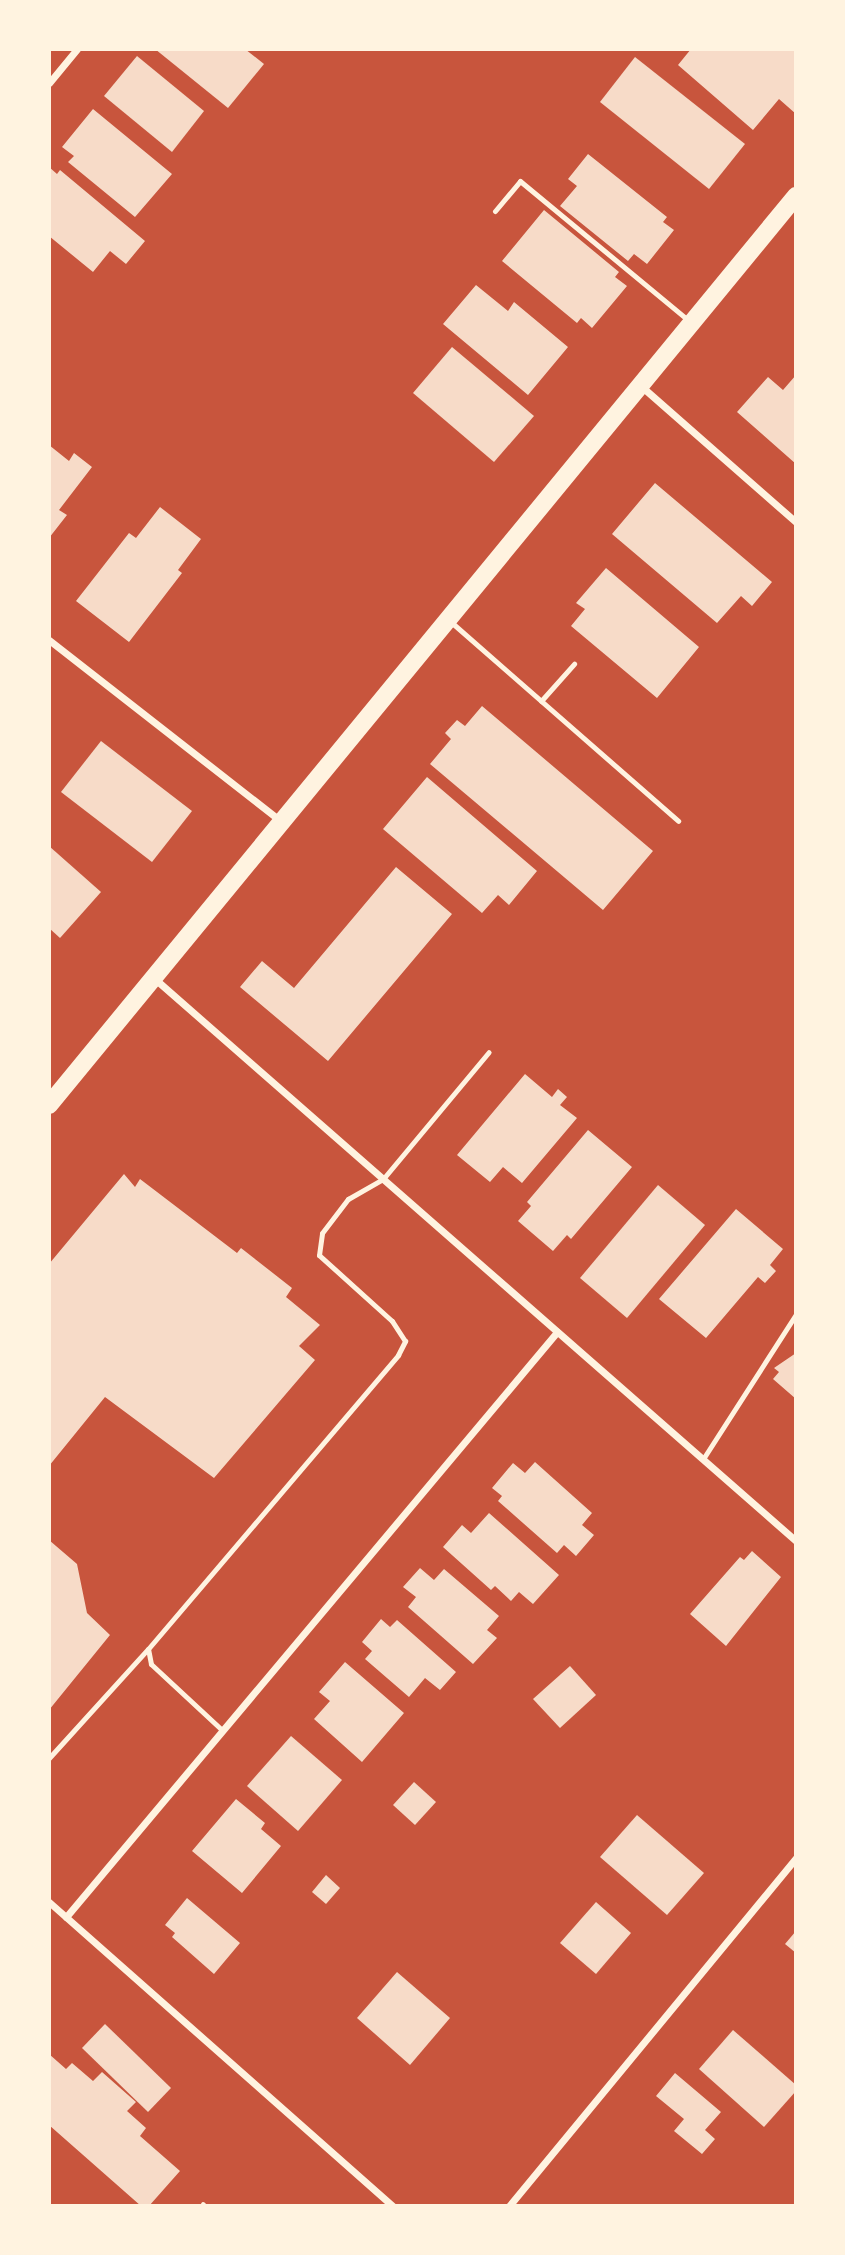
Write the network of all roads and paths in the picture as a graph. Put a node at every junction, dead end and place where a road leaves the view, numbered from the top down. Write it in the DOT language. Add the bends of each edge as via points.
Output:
graph roads {
  1 [pos="77,49"];
  2 [pos="49,83"];
  3 [pos="796,196"];
  4 [pos="495,211"];
  5 [pos="692,323"];
  6 [pos="640,386"];
  7 [pos="796,522"];
  8 [pos="448,620"];
  9 [pos="49,640"];
  10 [pos="574,664"];
  11 [pos="541,701"];
  12 [pos="678,821"];
  13 [pos="283,822"];
  14 [pos="154,978"];
  15 [pos="489,1052"];
  16 [pos="49,1105"];
  17 [pos="383,1179"];
  18 [pos="796,1314"];
  19 [pos="557,1332"];
  20 [pos="703,1459"];
  21 [pos="796,1541"];
  22 [pos="148,1649"];
  23 [pos="222,1731"];
  24 [pos="49,1758"];
  25 [pos="796,1858"];
  26 [pos="49,1902"];
  27 [pos="66,1917"];
  28 [pos="393,2206"];
  29 [pos="509,2206"];
  1 -- 2 [label="street"];
  3 -- 5 [label="main road"];
  4 -- 5 [label="lane" via="520,181"];
  5 -- 6 [label="main road"];
  6 -- 7 [label="street"];
  6 -- 8 [label="main road"];
  8 -- 11 [label="lane"];
  8 -- 13 [label="main road"];
  9 -- 13 [label="street"];
  10 -- 11 [label="lane"];
  11 -- 12 [label="lane"];
  13 -- 14 [label="main road"];
  14 -- 16 [label="main road"];
  14 -- 17 [label="street"];
  15 -- 17 [label="lane"];
  17 -- 19 [label="street"];
  17 -- 22 [label="lane" via="348,1199 322,1233 319,1255 392,1321 405,1341"];
  18 -- 20 [label="lane"];
  19 -- 20 [label="street"];
  19 -- 23 [label="street"];
  20 -- 21 [label="street"];
  22 -- 23 [label="lane" via="151,1664"];
  22 -- 24 [label="lane"];
  23 -- 27 [label="street"];
  25 -- 29 [label="street"];
  26 -- 27 [label="street"];
  27 -- 28 [label="street"];
}
